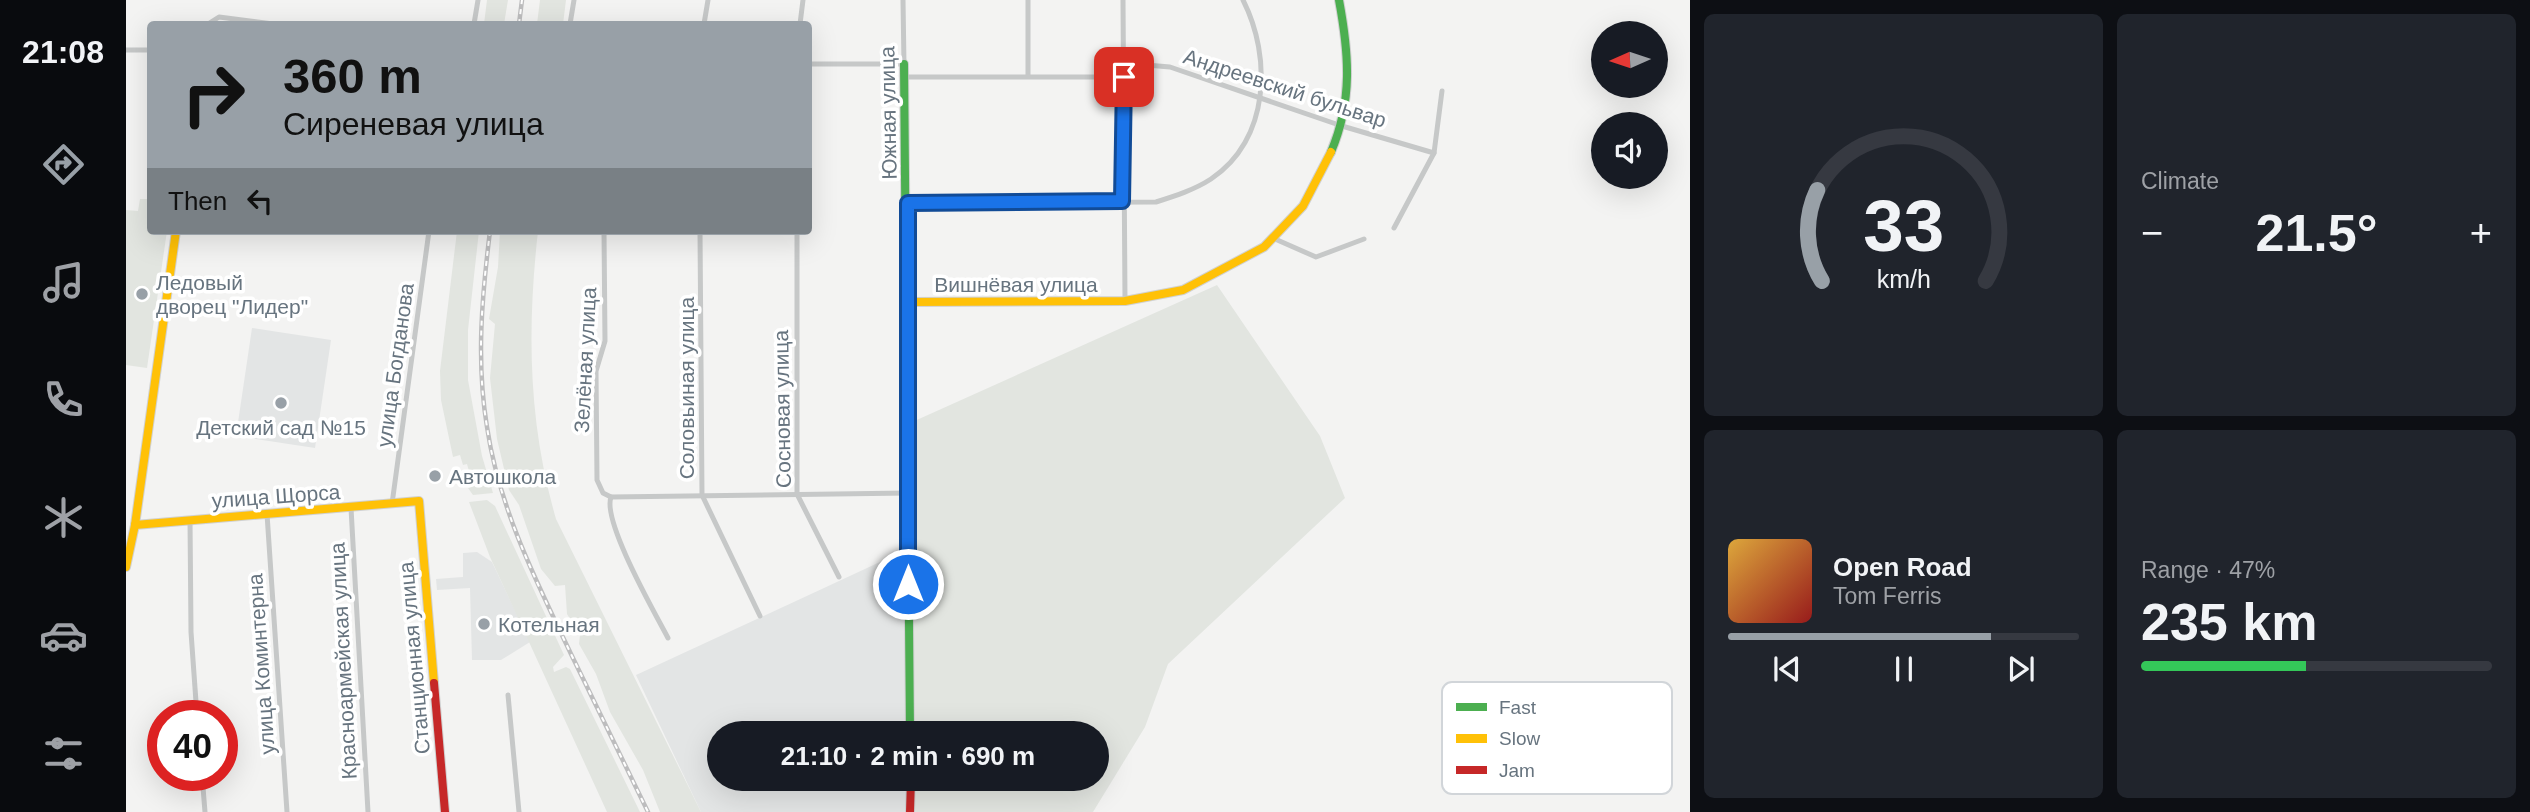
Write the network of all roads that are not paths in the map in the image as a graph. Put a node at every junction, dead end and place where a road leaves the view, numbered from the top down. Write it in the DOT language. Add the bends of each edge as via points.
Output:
graph roads {
  1 [pos="478,0"];
  2 [pos="574,0"];
  3 [pos="708,0"];
  4 [pos="803,0"];
  5 [pos="903,0"];
  6 [pos="1028,0"];
  7 [pos="1123,0"];
  8 [pos="1243,0"];
  9 [pos="1339,0"];
  10 [pos="213,21"];
  11 [pos="250,21"];
  12 [pos="474,21"];
  13 [pos="570,21"];
  14 [pos="704,21"];
  15 [pos="800,21"];
  16 [pos="126,50"];
  17 [pos="147,50"];
  18 [pos="1123,63"];
  19 [pos="812,64"];
  20 [pos="904,64"];
  21 [pos="1028,76"];
  22 [pos="905,77"];
  23 [pos="1124,77"];
  24 [pos="1442,91"];
  25 [pos="1260,97"];
  26 [pos="1342,126"];
  27 [pos="1434,153"];
  28 [pos="1122,201"];
  29 [pos="908,203"];
  30 [pos="1394,228"];
  31 [pos="175,235"];
  32 [pos="428,235"];
  33 [pos="604,235"];
  34 [pos="700,235"];
  35 [pos="797,235"];
  36 [pos="1275,239"];
  37 [pos="1364,239"];
  38 [pos="1125,301"];
  39 [pos="908,302"];
  40 [pos="908,493"];
  41 [pos="797,494"];
  42 [pos="702,495"];
  43 [pos="611,497"];
  44 [pos="419,501"];
  45 [pos="392,504"];
  46 [pos="351,508"];
  47 [pos="267,514"];
  48 [pos="190,520"];
  49 [pos="135,525"];
  50 [pos="126,567"];
  51 [pos="839,577"];
  52 [pos="760,616"];
  53 [pos="668,638"];
  54 [pos="508,695"];
  55 [pos="196,700"];
  56 [pos="910,721"];
  57 [pos="203,791"];
  58 [pos="911,791"];
  59 [pos="205,812"];
  60 [pos="287,812"];
  61 [pos="368,812"];
  62 [pos="445,812"];
  63 [pos="519,812"];
  64 [pos="911,812"];
  1 -- 12 [label="street"];
  2 -- 13 [label="street"];
  3 -- 14 [label="street"];
  4 -- 15 [label="street"];
  5 -- 20 [label="street, Южная улица"];
  6 -- 21 [label="street"];
  7 -- 18 [label="street"];
  8 -- 25 [label="street" via="1255,24 1264,64"];
  9 -- 26 [label="street, Вишнёвая улица" via="1349,90"];
  10 -- 11 [label="street" via="219,17"];
  16 -- 17 [label="street"];
  18 -- 23 [label="street"];
  18 -- 25 [label="street, Андреевский бульвар" via="1170,67"];
  19 -- 20 [label="street"];
  20 -- 22 [label="street, Южная улица"];
  21 -- 22 [label="street"];
  21 -- 23 [label="street"];
  22 -- 29 [label="street, Южная улица"];
  23 -- 28 [label="street"];
  24 -- 27 [label="street"];
  25 -- 26 [label="street, Андреевский бульвар"];
  25 -- 28 [label="street" via="1245,139 1212,179 1156,202"];
  26 -- 27 [label="street, Андреевский бульвар"];
  26 -- 36 [label="street, Вишнёвая улица" via="1303,206"];
  27 -- 30 [label="street"];
  28 -- 29 [label="street"];
  28 -- 38 [label="street"];
  29 -- 39 [label="street, Южная улица"];
  31 -- 49 [label="street"];
  32 -- 45 [label="street, улица Богданова"];
  33 -- 43 [label="street, Зелёная улица" via="605,341 596,371 597,480 603,493"];
  34 -- 42 [label="street, Соловьиная улица"];
  35 -- 41 [label="street, Сосновая улица"];
  36 -- 37 [label="street" via="1316,257"];
  36 -- 38 [label="street, Вишнёвая улица" via="1183,290"];
  38 -- 39 [label="street, Вишнёвая улица"];
  39 -- 40 [label="street, Южная улица"];
  40 -- 41 [label="street"];
  40 -- 56 [label="street, Южная улица"];
  41 -- 42 [label="street"];
  41 -- 51 [label="street, Сосновая улица"];
  42 -- 43 [label="street"];
  42 -- 52 [label="street, Соловьиная улица"];
  43 -- 53 [label="street, Зелёная улица" via="616,531"];
  44 -- 45 [label="street, улица Щорса"];
  44 -- 62 [label="street, Станционная улица"];
  45 -- 46 [label="street, улица Щорса"];
  46 -- 47 [label="street, улица Щорса"];
  46 -- 61 [label="street, Красноармейская улица"];
  47 -- 48 [label="street, улица Щорса"];
  47 -- 60 [label="street, улица Коминтерна"];
  48 -- 49 [label="street, улица Щорса"];
  48 -- 55 [label="street"];
  49 -- 50 [label="street"];
  54 -- 63 [label="street"];
  57 -- 59 [label="street"];
  58 -- 64 [label="street"];
}
